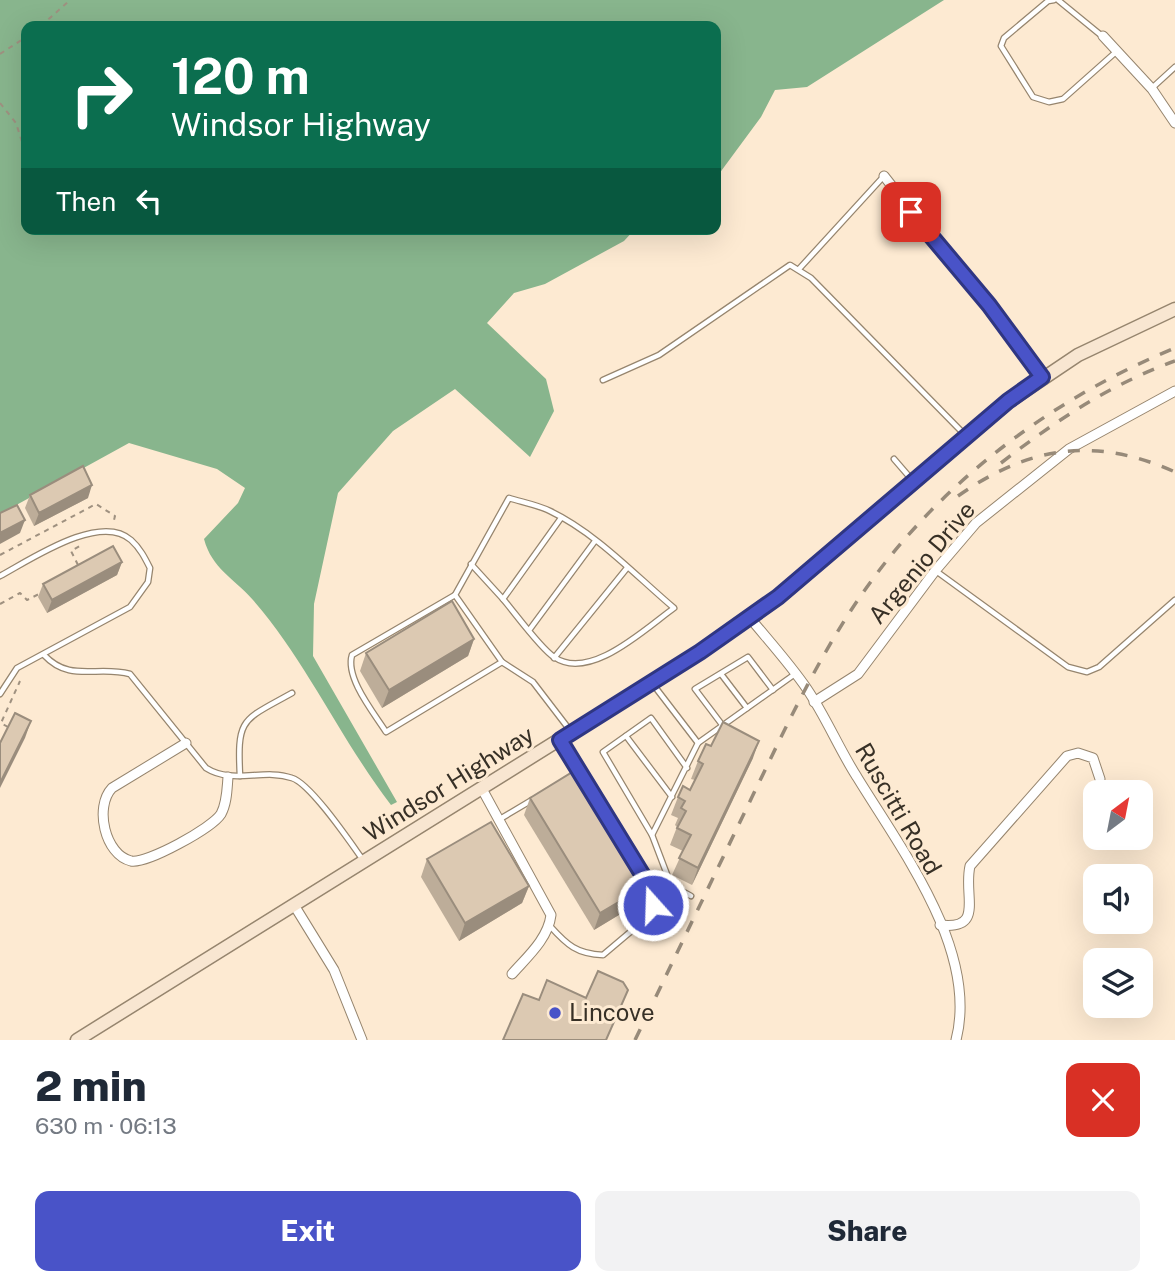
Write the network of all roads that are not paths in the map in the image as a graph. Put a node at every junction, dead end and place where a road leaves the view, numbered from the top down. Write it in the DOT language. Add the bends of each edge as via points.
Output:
graph roads {
  1 [pos="1056,0"];
  2 [pos="1103,36"];
  3 [pos="1117,51"];
  4 [pos="1175,67"];
  5 [pos="1152,89"];
  6 [pos="1175,123"];
  7 [pos="884,176"];
  8 [pos="799,269"];
  9 [pos="1175,309"];
  10 [pos="1042,377"];
  11 [pos="603,380"];
  12 [pos="1175,391"];
  13 [pos="967,437"];
  14 [pos="894,459"];
  15 [pos="914,482"];
  16 [pos="561,518"];
  17 [pos="595,541"];
  18 [pos="471,564"];
  19 [pos="627,568"];
  20 [pos="935,571"];
  21 [pos="0,576"];
  22 [pos="456,595"];
  23 [pos="503,599"];
  24 [pos="1175,600"];
  25 [pos="750,618"];
  26 [pos="530,629"];
  27 [pos="44,655"];
  28 [pos="554,658"];
  29 [pos="502,662"];
  30 [pos="721,674"];
  31 [pos="795,674"];
  32 [pos="652,683"];
  33 [pos="773,690"];
  34 [pos="292,693"];
  35 [pos="0,694"];
  36 [pos="814,702"];
  37 [pos="747,708"];
  38 [pos="723,726"];
  39 [pos="572,733"];
  40 [pos="626,736"];
  41 [pos="560,740"];
  42 [pos="186,743"];
  43 [pos="698,743"];
  44 [pos="687,768"];
  45 [pos="579,771"];
  46 [pos="240,776"];
  47 [pos="228,777"];
  48 [pos="568,778"];
  49 [pos="1100,779"];
  50 [pos="586,782"];
  51 [pos="482,789"];
  52 [pos="672,797"];
  53 [pos="534,799"];
  54 [pos="499,820"];
  55 [pos="652,835"];
  56 [pos="365,862"];
  57 [pos="639,869"];
  58 [pos="691,896"];
  59 [pos="295,905"];
  60 [pos="550,925"];
  61 [pos="940,925"];
  62 [pos="512,974"];
  63 [pos="77,1040"];
  64 [pos="362,1040"];
  65 [pos="956,1040"];
  1 -- 2 [label="lane"];
  1 -- 3 [label="lane" via="1048,1 1000,46 1033,97 1049,102 1063,99"];
  2 -- 3 [label="street"];
  3 -- 5 [label="street"];
  4 -- 5 [label="lane"];
  5 -- 6 [label="street"];
  7 -- 8 [label="lane"];
  7 -- 10 [label="street"];
  8 -- 11 [label="lane" via="790,265 781,269 659,355"];
  8 -- 13 [label="lane"];
  9 -- 10 [label="main road, Windsor Highway"];
  10 -- 13 [label="main road, Windsor Highway"];
  12 -- 20 [label="street, Argenio Drive" via="1069,449 976,523"];
  13 -- 15 [label="main road, Windsor Highway"];
  14 -- 15 [label="lane"];
  15 -- 25 [label="main road, Windsor Highway"];
  16 -- 17 [label="lane"];
  16 -- 18 [label="lane" via="550,510 509,498"];
  16 -- 23 [label="lane"];
  17 -- 19 [label="lane"];
  17 -- 26 [label="lane"];
  18 -- 22 [label="lane"];
  18 -- 23 [label="lane"];
  19 -- 28 [label="lane"];
  19 -- 28 [label="lane" via="674,608 599,659 580,664"];
  20 -- 24 [label="lane" via="1068,667 1082,672 1099,667"];
  20 -- 36 [label="street, Argenio Drive" via="858,674"];
  21 -- 27 [label="lane" via="71,538 110,531 130,538 150,568 148,582 130,607"];
  22 -- 29 [label="lane"];
  22 -- 29 [label="lane" via="352,655 353,675 386,732"];
  23 -- 26 [label="lane"];
  25 -- 31 [label="street, Ruscitti Road"];
  25 -- 32 [label="main road, Windsor Highway"];
  26 -- 28 [label="lane"];
  27 -- 35 [label="lane" via="10,675"];
  27 -- 42 [label="lane" via="56,668 71,673 114,670 130,674"];
  29 -- 39 [label="lane" via="533,682"];
  30 -- 33 [label="lane" via="748,657"];
  30 -- 37 [label="lane"];
  30 -- 38 [label="lane" via="695,689"];
  31 -- 33 [label="lane"];
  31 -- 36 [label="street, Ruscitti Road"];
  32 -- 39 [label="main road, Windsor Highway"];
  32 -- 43 [label="lane"];
  33 -- 37 [label="lane"];
  34 -- 46 [label="lane" via="256,713 243,726 239,733"];
  36 -- 61 [label="street, Ruscitti Road" via="905,853"];
  37 -- 38 [label="lane"];
  38 -- 43 [label="lane"];
  39 -- 41 [label="main road, Windsor Highway"];
  40 -- 44 [label="lane" via="651,718"];
  40 -- 52 [label="lane"];
  40 -- 55 [label="lane" via="603,752"];
  41 -- 45 [label="lane"];
  41 -- 51 [label="main road, Windsor Highway"];
  42 -- 47 [label="lane" via="206,768"];
  42 -- 47 [label="street" via="112,788 105,797 102,820 119,854 127,860 144,861 209,825 223,809"];
  43 -- 44 [label="lane"];
  44 -- 52 [label="lane"];
  45 -- 48 [label="lane"];
  45 -- 50 [label="lane"];
  46 -- 47 [label="lane"];
  46 -- 56 [label="lane" via="294,778 326,809"];
  49 -- 61 [label="street" via="1093,758 1078,753 1067,756 970,866 965,923"];
  51 -- 54 [label="street"];
  51 -- 56 [label="main road, Windsor Highway"];
  52 -- 55 [label="lane"];
  53 -- 54 [label="lane"];
  54 -- 60 [label="street" via="549,909"];
  55 -- 58 [label="lane" via="671,885"];
  56 -- 59 [label="main road, Windsor Highway"];
  57 -- 60 [label="lane" via="653,892 648,917 603,955 586,955 570,948"];
  59 -- 63 [label="main road, Windsor Highway"];
  59 -- 64 [label="street" via="334,970"];
  60 -- 62 [label="street"];
  61 -- 65 [label="street, Ruscitti Road" via="961,998"];
}
